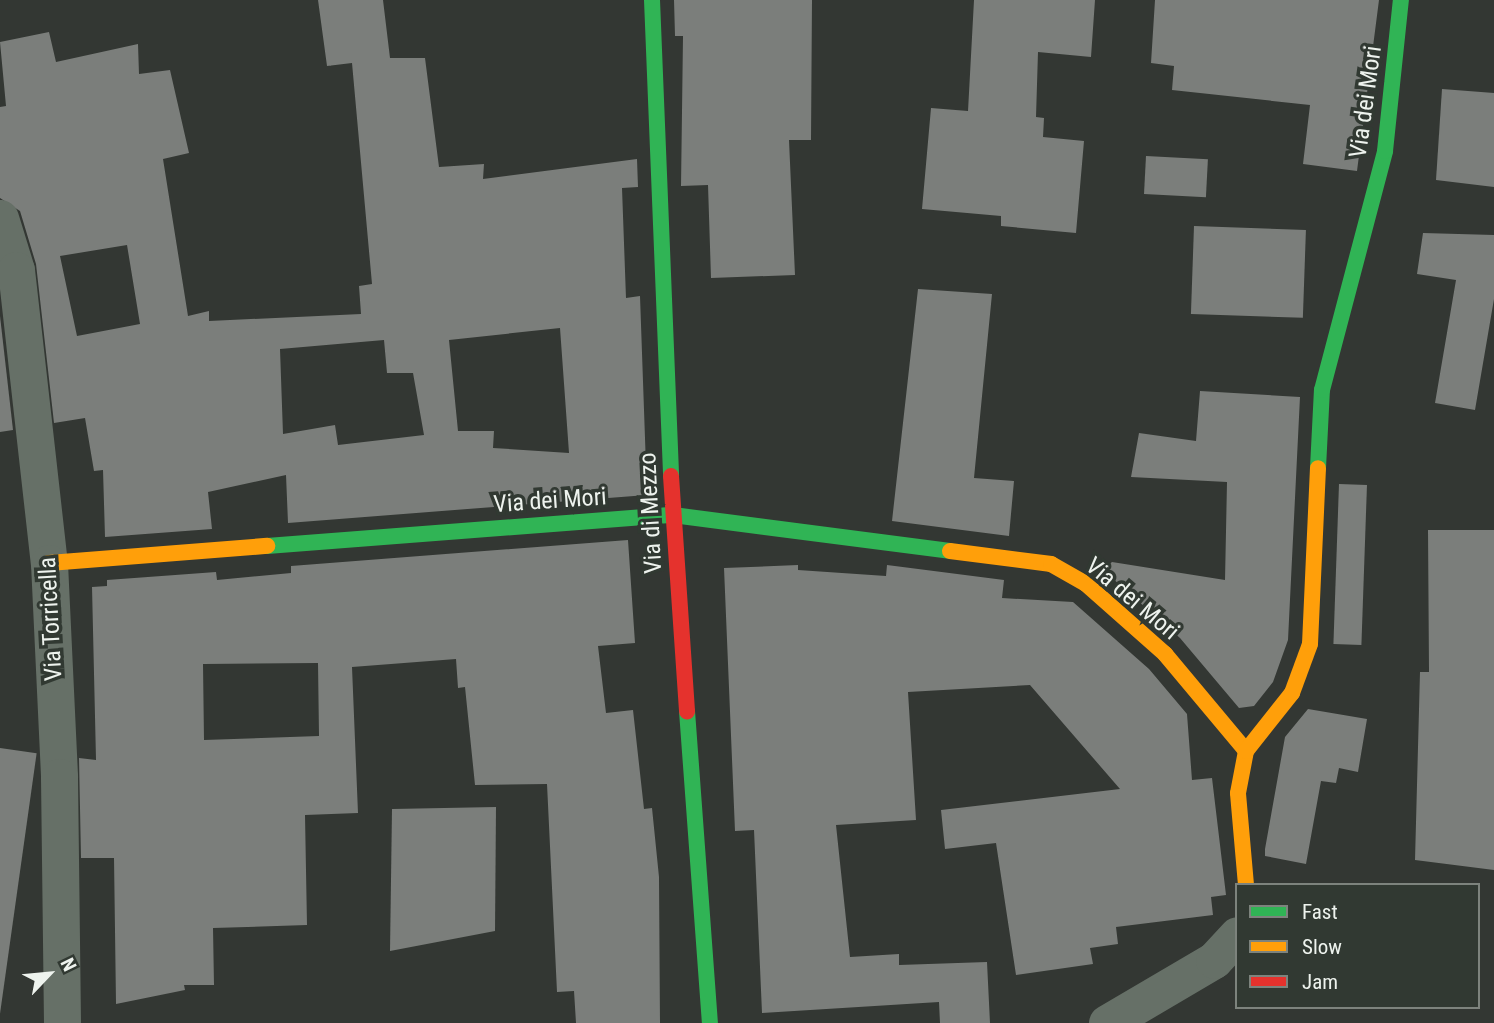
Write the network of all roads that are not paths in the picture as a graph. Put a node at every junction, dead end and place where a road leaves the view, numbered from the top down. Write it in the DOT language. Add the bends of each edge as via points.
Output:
graph roads {
  1 [pos="652,0"];
  2 [pos="1401,0"];
  3 [pos="0,218"];
  4 [pos="673,515"];
  5 [pos="49,563"];
  6 [pos="1246,751"];
  7 [pos="1246,883"];
  8 [pos="1235,937"];
  9 [pos="62,1023"];
  10 [pos="710,1023"];
  11 [pos="1107,1023"];
  1 -- 4 [label="street, Via di Mezzo"];
  2 -- 6 [label="street, Via dei Mori" via="1385,151 1322,390 1310,644 1292,694"];
  3 -- 5 [label="street, Via Torricella" via="16,270"];
  4 -- 5 [label="street, Via dei Mori"];
  4 -- 6 [label="street, Via dei Mori" via="1051,564 1086,584 1165,654"];
  4 -- 10 [label="street, Via di Mezzo"];
  5 -- 9 [label="street, Via Torricella" via="59,777"];
  6 -- 7 [label="street" via="1238,793"];
  8 -- 11 [label="street" via="1214,960"];
}
